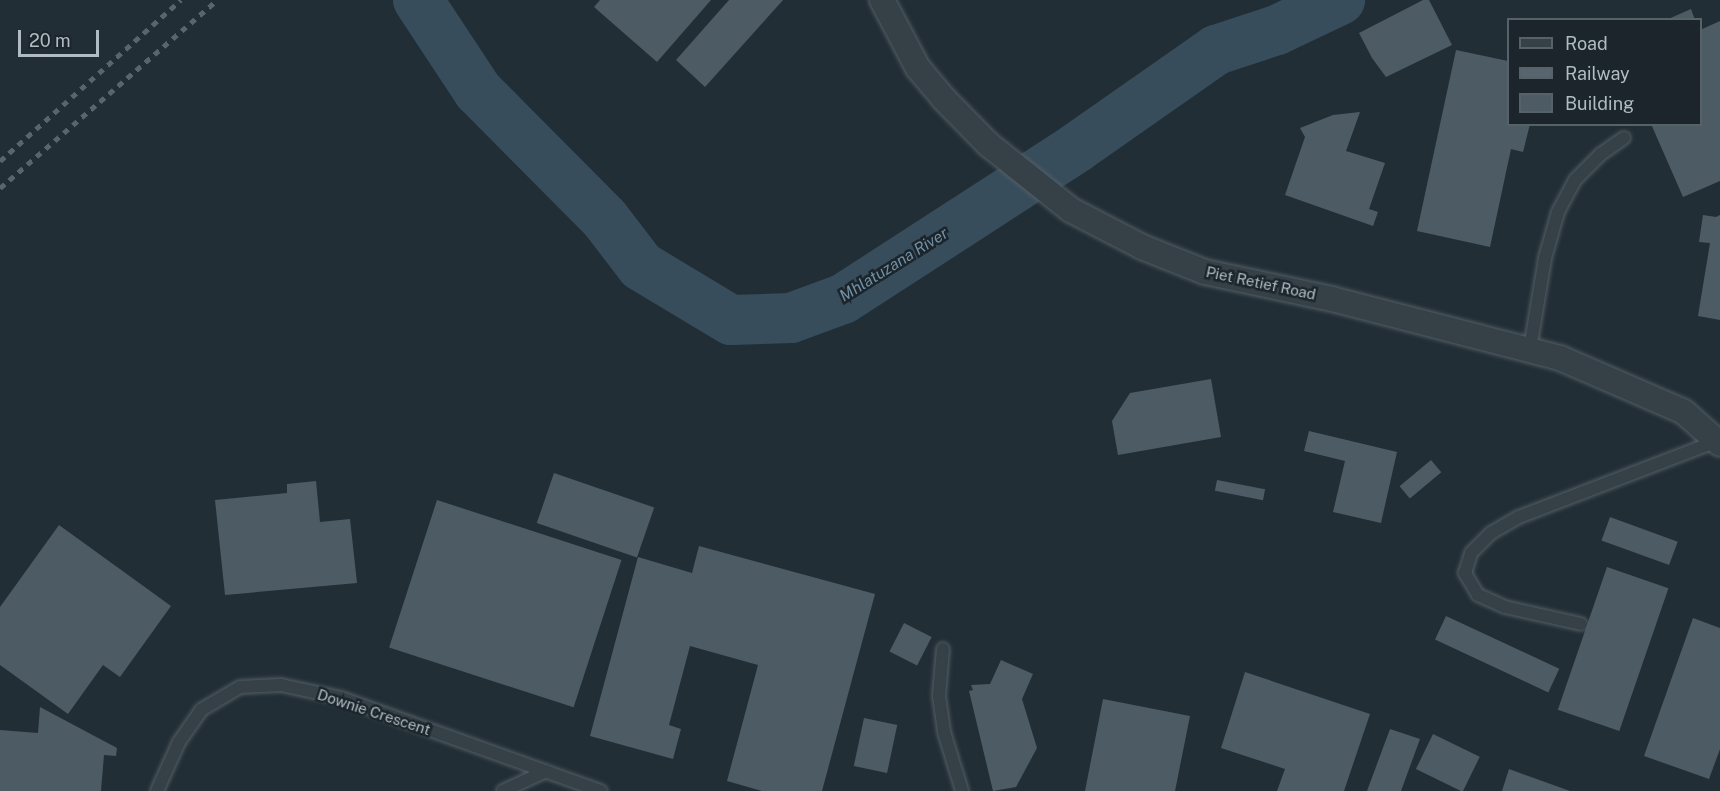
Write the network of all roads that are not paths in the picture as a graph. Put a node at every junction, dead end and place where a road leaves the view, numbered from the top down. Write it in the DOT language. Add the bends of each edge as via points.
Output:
graph roads {
  1 [pos="882,0"];
  2 [pos="1624,138"];
  3 [pos="1530,349"];
  4 [pos="1718,442"];
  5 [pos="1581,624"];
  6 [pos="943,649"];
  7 [pos="546,771"];
  8 [pos="157,791"];
  9 [pos="503,791"];
  10 [pos="601,791"];
  11 [pos="962,791"];
  1 -- 3 [label="street, Piet Retief Road" via="918,68 944,99 987,144 1071,210 1142,247 1205,272 1332,299"];
  2 -- 3 [label="lane" via="1575,180 1558,212 1545,258"];
  3 -- 4 [label="street, Piet Retief Road" via="1684,412"];
  4 -- 5 [label="lane" via="1519,517 1491,533 1471,554 1466,573 1478,595 1505,607"];
  6 -- 11 [label="lane" via="940,705"];
  7 -- 8 [label="lane, Downie Crescent" via="341,698 281,685 240,687 201,710 179,742"];
  7 -- 9 [label="lane"];
  7 -- 10 [label="lane, Downie Crescent"];
}
